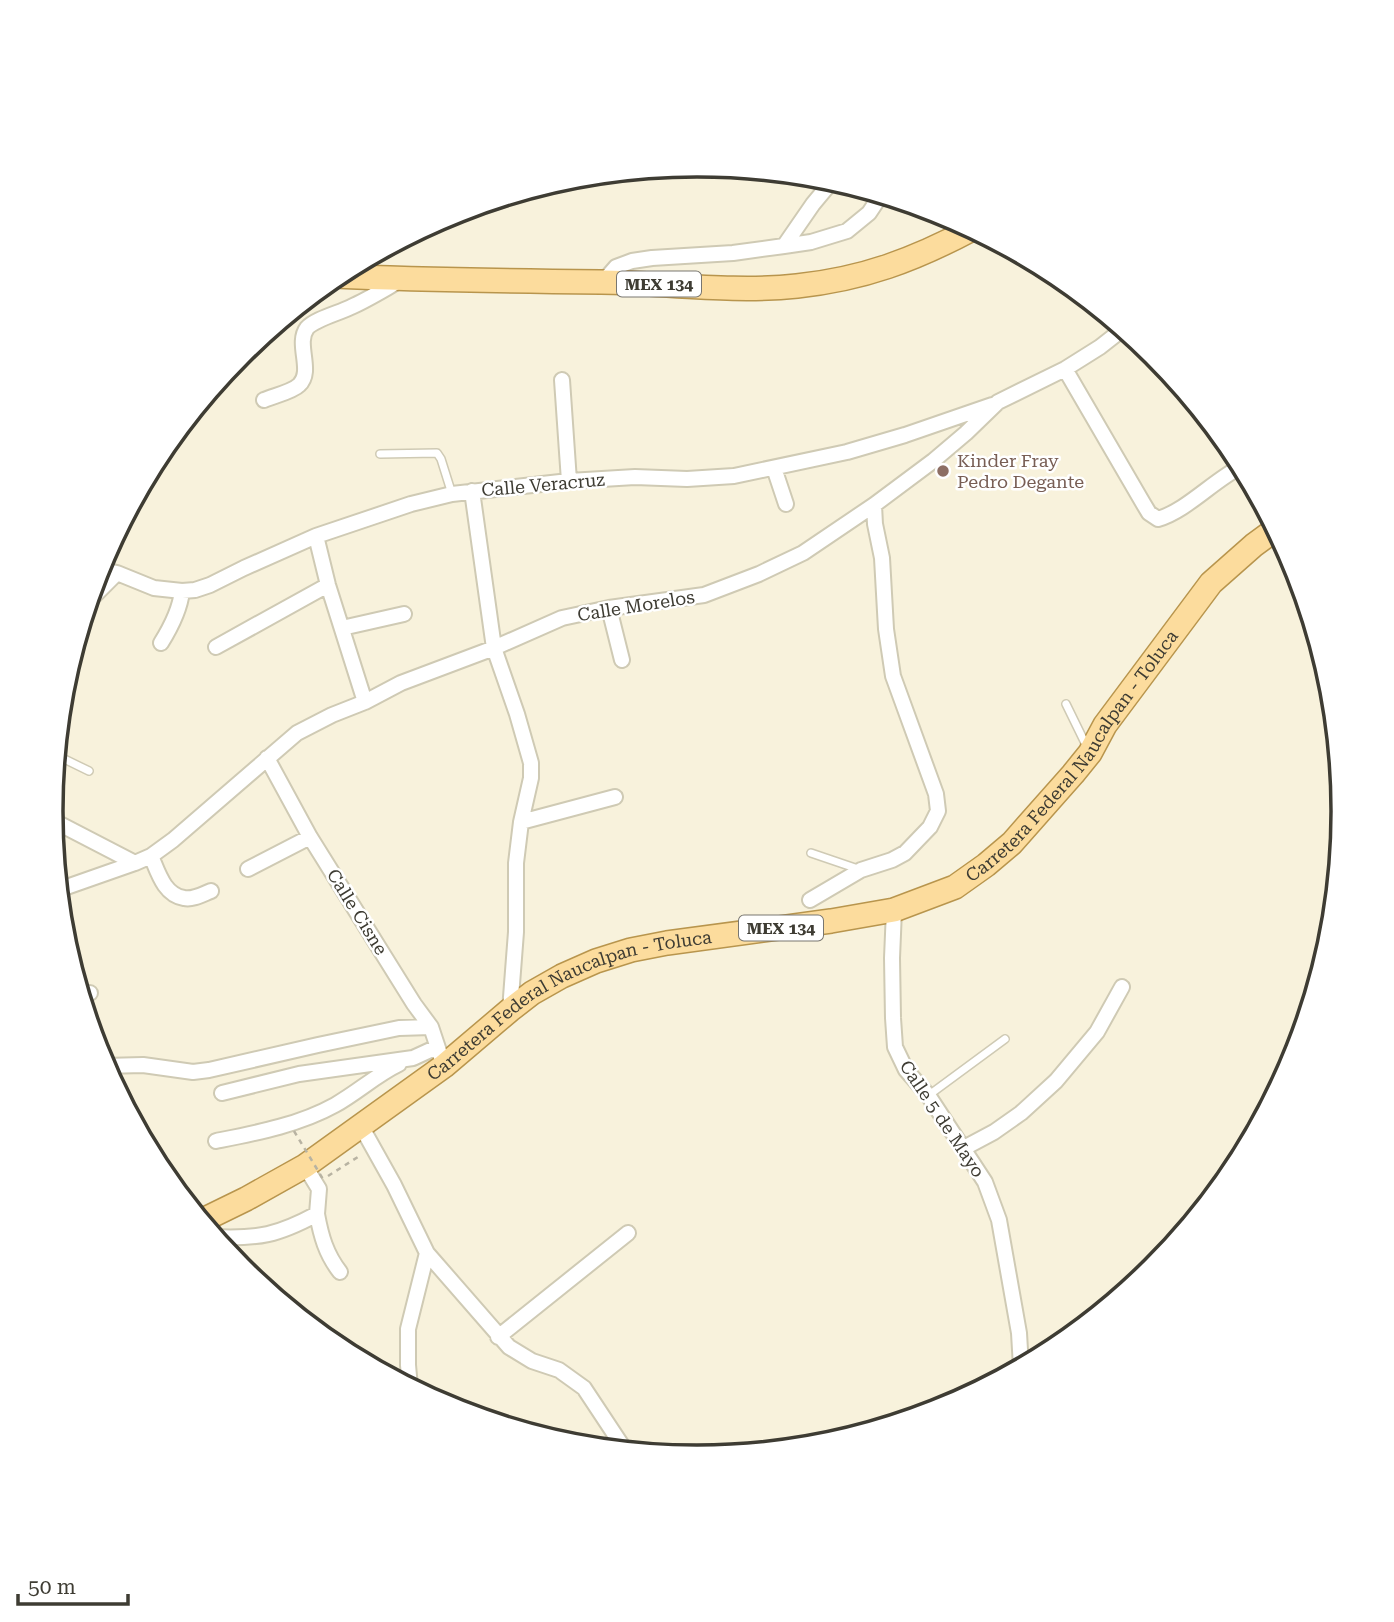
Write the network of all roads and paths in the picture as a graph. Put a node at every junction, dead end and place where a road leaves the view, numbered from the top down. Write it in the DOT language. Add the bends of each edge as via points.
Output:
graph roads {
  1 [pos="824,190"];
  2 [pos="875,203"];
  3 [pos="961,235"];
  4 [pos="784,246"];
  5 [pos="356,277"];
  6 [pos="403,279"];
  7 [pos="603,282"];
  8 [pos="1115,334"];
  9 [pos="1065,369"];
  10 [pos="562,380"];
  11 [pos="264,400"];
  12 [pos="998,402"];
  13 [pos="380,454"];
  14 [pos="774,468"];
  15 [pos="1232,472"];
  16 [pos="569,481"];
  17 [pos="472,491"];
  18 [pos="452,494"];
  19 [pos="786,504"];
  20 [pos="874,505"];
  21 [pos="1268,535"];
  22 [pos="316,536"];
  23 [pos="110,571"];
  24 [pos="117,573"];
  25 [pos="105,585"];
  26 [pos="328,585"];
  27 [pos="182,591"];
  28 [pos="609,608"];
  29 [pos="404,614"];
  30 [pos="342,628"];
  31 [pos="161,643"];
  32 [pos="216,647"];
  33 [pos="494,648"];
  34 [pos="622,660"];
  35 [pos="365,702"];
  36 [pos="1066,704"];
  37 [pos="1090,753"];
  38 [pos="267,758"];
  39 [pos="65,759"];
  40 [pos="89,771"];
  41 [pos="615,797"];
  42 [pos="521,822"];
  43 [pos="63,826"];
  44 [pos="310,837"];
  45 [pos="811,853"];
  46 [pos="151,856"];
  47 [pos="135,863"];
  48 [pos="248,869"];
  49 [pos="861,870"];
  50 [pos="67,887"];
  51 [pos="211,891"];
  52 [pos="810,900"];
  53 [pos="894,910"];
  54 [pos="1122,986"];
  55 [pos="510,1010"];
  56 [pos="431,1027"];
  57 [pos="1005,1039"];
  58 [pos="440,1056"];
  59 [pos="413,1058"];
  60 [pos="116,1066"];
  61 [pos="222,1093"];
  62 [pos="928,1096"];
  63 [pos="361,1126"];
  64 [pos="294,1131"];
  65 [pos="216,1140"];
  66 [pos="373,1148"];
  67 [pos="964,1148"];
  68 [pos="314,1172"];
  69 [pos="317,1214"];
  70 [pos="210,1217"];
  71 [pos="628,1233"];
  72 [pos="228,1237"];
  73 [pos="427,1253"];
  74 [pos="340,1272"];
  75 [pos="498,1337"];
  76 [pos="1020,1356"];
  77 [pos="409,1376"];
  78 [pos="619,1440"];
  1 -- 4 [label="street"];
  2 -- 4 [label="street" via="847,231"];
  3 -- 7 [label="main road, MEX 134" via="896,264 829,282 758,288"];
  4 -- 7 [label="street" via="632,261 616,267"];
  5 -- 6 [label="main road, MEX 134"];
  6 -- 7 [label="main road, MEX 134"];
  6 -- 11 [label="street" via="311,325 303,342 303,380 298,387"];
  8 -- 9 [label="street, Calle Morelos"];
  9 -- 12 [label="street, Calle Morelos"];
  9 -- 15 [label="street" via="1153,517 1174,512"];
  10 -- 16 [label="street"];
  12 -- 14 [label="street, Calle Veracruz" via="859,449"];
  12 -- 20 [label="street, Calle Morelos" via="933,461"];
  13 -- 18 [label="lane" via="437,453"];
  14 -- 16 [label="street, Calle Veracruz" via="687,479"];
  14 -- 19 [label="street"];
  16 -- 17 [label="street, Calle Veracruz"];
  17 -- 18 [label="street, Calle Veracruz"];
  17 -- 33 [label="street"];
  18 -- 22 [label="street, Calle Veracruz"];
  20 -- 28 [label="street, Calle Morelos" via="803,553 748,579 704,595"];
  20 -- 49 [label="street" via="893,676 939,811 905,853"];
  21 -- 37 [label="main road, Carretera Federal Naucalpan - Toluca / MEX 134" via="1211,583 1105,725"];
  22 -- 26 [label="street"];
  22 -- 27 [label="street, Calle Veracruz" via="210,585"];
  23 -- 24 [label="street, Calle Veracruz"];
  24 -- 25 [label="street"];
  24 -- 27 [label="street, Calle Veracruz" via="154,588"];
  26 -- 30 [label="street"];
  26 -- 32 [label="street"];
  27 -- 31 [label="street" via="176,616"];
  28 -- 33 [label="street, Calle Morelos" via="562,618"];
  28 -- 34 [label="street"];
  29 -- 30 [label="street"];
  30 -- 35 [label="street"];
  33 -- 35 [label="street, Calle Morelos" via="401,683"];
  33 -- 42 [label="street" via="531,763"];
  35 -- 38 [label="street, Calle Morelos" via="297,733"];
  36 -- 37 [label="lane"];
  37 -- 53 [label="main road, Carretera Federal Naucalpan - Toluca / MEX 134" via="1021,834 986,865 955,887"];
  38 -- 44 [label="street, Calle Cisne"];
  38 -- 46 [label="street, Calle Morelos"];
  39 -- 40 [label="lane"];
  41 -- 42 [label="street"];
  42 -- 55 [label="street"];
  43 -- 47 [label="street"];
  44 -- 48 [label="street"];
  44 -- 56 [label="street, Calle Cisne"];
  45 -- 49 [label="lane"];
  46 -- 47 [label="street, Calle Morelos"];
  46 -- 51 [label="street" via="163,886 183,898"];
  47 -- 50 [label="street, Calle Morelos"];
  49 -- 52 [label="street"];
  53 -- 55 [label="main road, Carretera Federal Naucalpan - Toluca / MEX 134" via="631,950 562,976"];
  53 -- 62 [label="street, Calle 5 de Mayo" via="895,1048"];
  54 -- 67 [label="street" via="1097,1032 1056,1081 995,1132"];
  55 -- 58 [label="main road, Carretera Federal Naucalpan - Toluca / MEX 134"];
  56 -- 58 [label="street, Calle Cisne"];
  56 -- 60 [label="street" via="399,1028 193,1072"];
  57 -- 62 [label="lane"];
  58 -- 59 [label="street"];
  58 -- 63 [label="main road, Carretera Federal Naucalpan - Toluca / MEX 134"];
  59 -- 61 [label="street" via="299,1074"];
  59 -- 65 [label="street" via="309,1116"];
  62 -- 67 [label="street, Calle 5 de Mayo"];
  63 -- 66 [label="street"];
  63 -- 68 [label="main road, Carretera Federal Naucalpan - Toluca / MEX 134"];
  64 -- 68 [label="path, bridge"];
  66 -- 68 [label="path"];
  66 -- 73 [label="street"];
  67 -- 76 [label="street, Calle 5 de Mayo" via="985,1182 999,1220"];
  68 -- 69 [label="street" via="319,1189"];
  68 -- 70 [label="main road, Carretera Federal Naucalpan - Toluca / MEX 134"];
  69 -- 72 [label="street" via="274,1234"];
  69 -- 74 [label="street" via="322,1242"];
  71 -- 75 [label="street"];
  73 -- 75 [label="street"];
  73 -- 77 [label="street" via="408,1329"];
  75 -- 78 [label="street" via="584,1388"];
}
